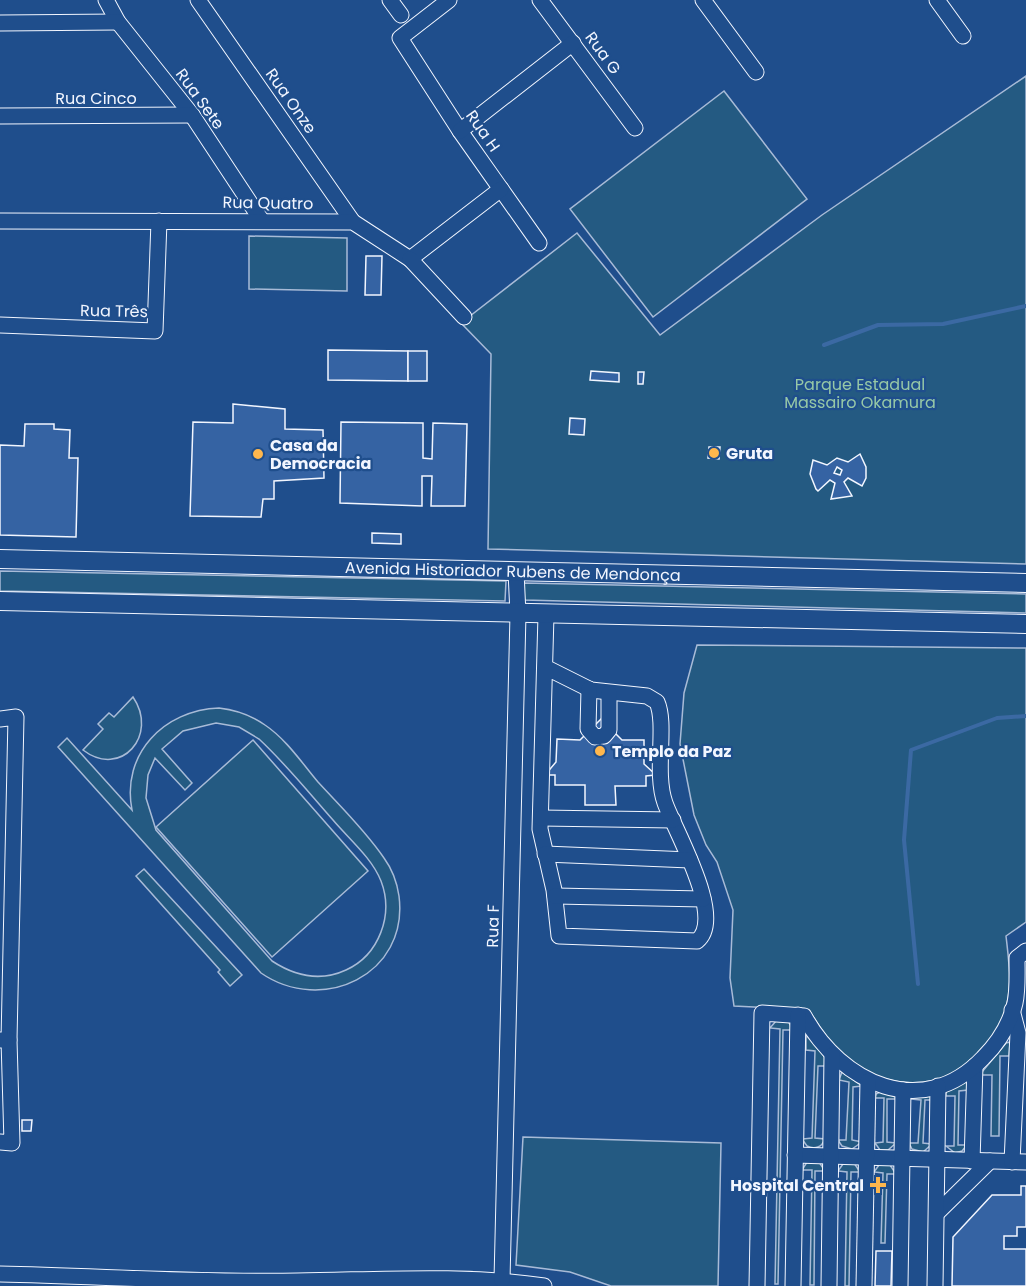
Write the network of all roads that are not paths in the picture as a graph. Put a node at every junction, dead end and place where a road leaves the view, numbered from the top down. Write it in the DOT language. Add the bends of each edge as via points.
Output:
graph roads {
  1 [pos="106,0"];
  2 [pos="198,0"];
  3 [pos="390,0"];
  4 [pos="449,0"];
  5 [pos="540,0"];
  6 [pos="937,0"];
  7 [pos="710,2"];
  8 [pos="401,15"];
  9 [pos="118,22"];
  10 [pos="0,23"];
  11 [pos="963,36"];
  12 [pos="573,43"];
  13 [pos="756,72"];
  14 [pos="192,115"];
  15 [pos="0,116"];
  16 [pos="635,128"];
  17 [pos="460,131"];
  18 [pos="501,189"];
  19 [pos="0,221"];
  20 [pos="159,221"];
  21 [pos="262,221"];
  22 [pos="353,222"];
  23 [pos="539,243"];
  24 [pos="410,259"];
  25 [pos="464,316"];
  26 [pos="0,325"];
  27 [pos="0,559"];
  28 [pos="516,572"];
  29 [pos="1026,583"];
  30 [pos="0,601"];
  31 [pos="518,614"];
  32 [pos="546,615"];
  33 [pos="1026,624"];
  34 [pos="545,667"];
  35 [pos="589,689"];
  36 [pos="609,693"];
  37 [pos="0,719"];
  38 [pos="541,818"];
  39 [pos="673,820"];
  40 [pos="545,854"];
  41 [pos="690,860"];
  42 [pos="555,896"];
  43 [pos="703,899"];
  44 [pos="1026,951"];
  45 [pos="1012,1010"];
  46 [pos="798,1015"];
  47 [pos="5,1040"];
  48 [pos="832,1055"];
  49 [pos="975,1066"];
  50 [pos="868,1081"];
  51 [pos="938,1086"];
  52 [pos="903,1090"];
  53 [pos="0,1142"];
  54 [pos="795,1155"];
  55 [pos="830,1156"];
  56 [pos="867,1158"];
  57 [pos="902,1159"];
  58 [pos="937,1160"];
  59 [pos="972,1161"];
  60 [pos="990,1161"];
  61 [pos="1019,1162"];
  62 [pos="937,1213"];
  63 [pos="0,1274"];
  64 [pos="502,1281"];
  65 [pos="466,1283"];
  66 [pos="544,1286"];
  67 [pos="757,1286"];
  68 [pos="793,1286"];
  69 [pos="829,1286"];
  70 [pos="864,1286"];
  71 [pos="900,1286"];
  72 [pos="935,1286"];
  1 -- 9 [label="street, Rua Sete"];
  2 -- 22 [label="street, Rua Onze"];
  3 -- 8 [label="street"];
  4 -- 17 [label="street, Rua H" via="400,38"];
  5 -- 12 [label="street, Rua G"];
  6 -- 11 [label="street"];
  7 -- 13 [label="street"];
  9 -- 10 [label="street"];
  9 -- 14 [label="street, Rua Sete"];
  12 -- 16 [label="street, Rua G"];
  12 -- 17 [label="street"];
  14 -- 15 [label="street, Rua Cinco"];
  14 -- 21 [label="street, Rua Sete"];
  17 -- 18 [label="street, Rua H"];
  18 -- 23 [label="street, Rua H"];
  18 -- 24 [label="street"];
  19 -- 20 [label="street, Rua Quatro"];
  20 -- 21 [label="street, Rua Quatro"];
  20 -- 26 [label="street, Rua Três" via="155,331"];
  21 -- 22 [label="street, Rua Quatro"];
  22 -- 24 [label="street"];
  24 -- 25 [label="street"];
  27 -- 28 [label="main road, Avenida Historiador Rubens de Mendonça"];
  28 -- 29 [label="main road, Avenida Historiador Rubens de Mendonça"];
  28 -- 31 [label="street, Rua F"];
  30 -- 31 [label="main road"];
  31 -- 32 [label="main road"];
  31 -- 64 [label="street, Rua F"];
  32 -- 33 [label="main road"];
  32 -- 34 [label="street"];
  34 -- 35 [label="street"];
  34 -- 38 [label="street"];
  35 -- 36 [label="street"];
  35 -- 36 [label="street" via="588,729 596,737 609,730"];
  36 -- 39 [label="street" via="647,696 657,702 661,784"];
  37 -- 47 [label="street" via="16,717"];
  38 -- 39 [label="street"];
  38 -- 40 [label="street"];
  39 -- 41 [label="street"];
  40 -- 41 [label="street"];
  40 -- 42 [label="street"];
  41 -- 43 [label="street"];
  42 -- 43 [label="street"];
  42 -- 43 [label="street" via="559,936 694,942 702,937 705,928"];
  44 -- 45 [label="street" via="1017,958"];
  45 -- 49 [label="street" via="998,1040"];
  45 -- 61 [label="street" via="1018,1033"];
  46 -- 48 [label="street" via="804,1016"];
  46 -- 54 [label="street"];
  46 -- 67 [label="street" via="762,1013"];
  47 -- 53 [label="street" via="12,1143"];
  48 -- 50 [label="street"];
  48 -- 55 [label="street"];
  49 -- 51 [label="street"];
  49 -- 59 [label="street"];
  50 -- 52 [label="street"];
  50 -- 56 [label="street"];
  51 -- 52 [label="street"];
  51 -- 58 [label="street"];
  52 -- 57 [label="street"];
  54 -- 55 [label="street"];
  54 -- 68 [label="street"];
  55 -- 56 [label="street"];
  55 -- 69 [label="street"];
  56 -- 57 [label="street"];
  56 -- 70 [label="street"];
  57 -- 58 [label="street"];
  57 -- 71 [label="street"];
  58 -- 59 [label="street"];
  58 -- 62 [label="street"];
  59 -- 60 [label="street"];
  60 -- 61 [label="street"];
  60 -- 62 [label="street"];
  62 -- 72 [label="street"];
  63 -- 65 [label="street"];
  64 -- 65 [label="street"];
  64 -- 66 [label="street"];
}
